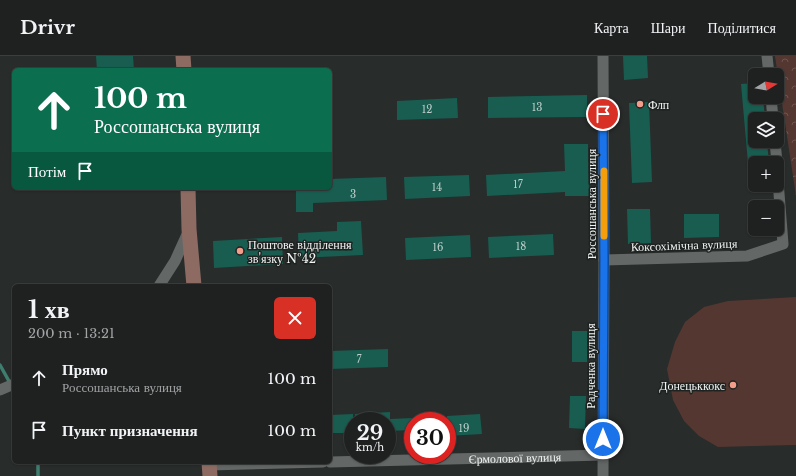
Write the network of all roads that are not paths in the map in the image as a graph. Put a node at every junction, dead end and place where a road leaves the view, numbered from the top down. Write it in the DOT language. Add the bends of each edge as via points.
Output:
graph roads {
  1 [pos="183,56"];
  2 [pos="603,56"];
  3 [pos="767,56"];
  4 [pos="184,68"];
  5 [pos="768,68"];
  6 [pos="188,190"];
  7 [pos="779,192"];
  8 [pos="189,229"];
  9 [pos="604,260"];
  10 [pos="604,280"];
  11 [pos="160,284"];
  12 [pos="194,284"];
  13 [pos="12,385"];
  14 [pos="0,390"];
  15 [pos="603,455"];
  16 [pos="332,462"];
  17 [pos="285,464"];
  18 [pos="209,468"];
  19 [pos="603,476"];
  1 -- 4 [label="street"];
  2 -- 9 [label="street, Россошанська вулиця"];
  3 -- 5 [label="street"];
  6 -- 8 [label="street"];
  7 -- 9 [label="street, Коксохімічна вулиця" via="783,244 747,256"];
  8 -- 11 [label="street"];
  8 -- 12 [label="street"];
  9 -- 10 [label="street, Россошанська вулиця"];
  10 -- 15 [label="street, Радченка вулиця"];
  13 -- 14 [label="street"];
  15 -- 16 [label="street, Єрмолової вулиця"];
  15 -- 19 [label="street, Радченка вулиця"];
  17 -- 18 [label="street"];
}
